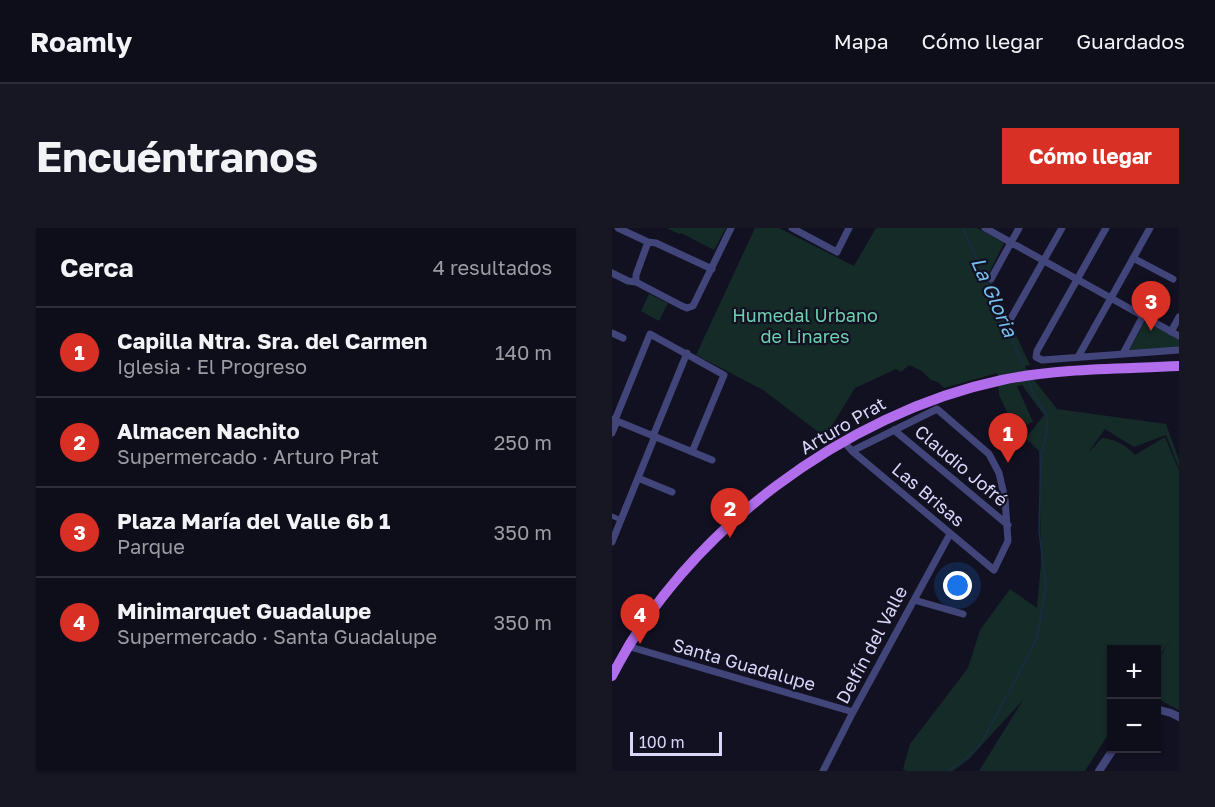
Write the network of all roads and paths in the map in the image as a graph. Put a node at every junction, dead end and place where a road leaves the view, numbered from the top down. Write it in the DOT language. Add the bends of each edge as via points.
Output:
graph roads {
  1 [pos="618,228"];
  2 [pos="731,228"];
  3 [pos="849,228"];
  4 [pos="985,228"];
  5 [pos="1019,228"];
  6 [pos="1062,228"];
  7 [pos="1106,228"];
  8 [pos="1150,228"];
  9 [pos="795,229"];
  10 [pos="648,242"];
  11 [pos="1011,243"];
  12 [pos="1133,258"];
  13 [pos="1043,261"];
  14 [pos="712,269"];
  15 [pos="612,273"];
  16 [pos="991,279"];
  17 [pos="1173,279"];
  18 [pos="1078,280"];
  19 [pos="636,282"];
  20 [pos="1110,298"];
  21 [pos="1143,316"];
  22 [pos="1179,317"];
  23 [pos="1010,320"];
  24 [pos="1171,332"];
  25 [pos="612,333"];
  26 [pos="1179,336"];
  27 [pos="623,338"];
  28 [pos="1179,350"];
  29 [pos="687,353"];
  30 [pos="1124,354"];
  31 [pos="1078,357"];
  32 [pos="1179,366"];
  33 [pos="615,420"];
  34 [pos="894,430"];
  35 [pos="612,433"];
  36 [pos="654,436"];
  37 [pos="844,442"];
  38 [pos="852,451"];
  39 [pos="692,452"];
  40 [pos="712,460"];
  41 [pos="638,478"];
  42 [pos="672,492"];
  43 [pos="612,516"];
  44 [pos="621,520"];
  45 [pos="1008,525"];
  46 [pos="950,534"];
  47 [pos="612,542"];
  48 [pos="914,600"];
  49 [pos="963,614"];
  50 [pos="627,646"];
  51 [pos="612,675"];
  52 [pos="1161,710"];
  53 [pos="853,712"];
  54 [pos="1179,717"];
  55 [pos="1110,753"];
  56 [pos="823,771"];
  57 [pos="1100,771"];
  1 -- 10 [label="street"];
  2 -- 14 [label="street"];
  3 -- 9 [label="street" via="837,252"];
  4 -- 11 [label="street"];
  5 -- 11 [label="street"];
  6 -- 13 [label="street"];
  7 -- 18 [label="street"];
  8 -- 12 [label="street"];
  10 -- 14 [label="street"];
  10 -- 19 [label="street"];
  11 -- 13 [label="street"];
  11 -- 16 [label="street"];
  12 -- 17 [label="street"];
  12 -- 20 [label="street"];
  13 -- 18 [label="street"];
  13 -- 23 [label="street"];
  14 -- 19 [label="street" via="696,303 690,307"];
  15 -- 19 [label="street"];
  18 -- 20 [label="street"];
  18 -- 31 [label="street" via="1036,357"];
  20 -- 21 [label="street"];
  20 -- 31 [label="street"];
  21 -- 24 [label="street"];
  21 -- 30 [label="street"];
  22 -- 24 [label="street"];
  24 -- 26 [label="street"];
  25 -- 27 [label="street"];
  28 -- 30 [label="street"];
  29 -- 33 [label="street" via="650,334"];
  29 -- 36 [label="street"];
  29 -- 39 [label="street" via="724,375"];
  30 -- 31 [label="street"];
  32 -- 37 [label="main road, Arturo Prat" via="1050,374 993,382 908,410"];
  33 -- 35 [label="street"];
  33 -- 36 [label="street"];
  34 -- 38 [label="street, Arturo Prat"];
  34 -- 45 [label="street, Claudio Jofré"];
  34 -- 45 [label="street, Arturo Prat" via="937,409 993,460 1004,490"];
  36 -- 39 [label="street"];
  36 -- 41 [label="street"];
  37 -- 38 [label="street, Las Brisas"];
  37 -- 50 [label="main road, Arturo Prat" via="765,496 712,542 667,592"];
  38 -- 46 [label="street, Las Brisas"];
  39 -- 40 [label="street"];
  41 -- 42 [label="street"];
  41 -- 44 [label="street"];
  43 -- 44 [label="street"];
  44 -- 47 [label="street"];
  45 -- 46 [label="street, Las Brisas" via="1007,547 994,570"];
  46 -- 48 [label="street, Delfín del Valle"];
  48 -- 49 [label="street"];
  48 -- 53 [label="street, Delfín del Valle"];
  50 -- 51 [label="main road, Arturo Prat"];
  50 -- 53 [label="street, Santa Guadalupe"];
  52 -- 54 [label="street"];
  53 -- 56 [label="street, Delfín del Valle"];
  55 -- 57 [label="street"];
}
